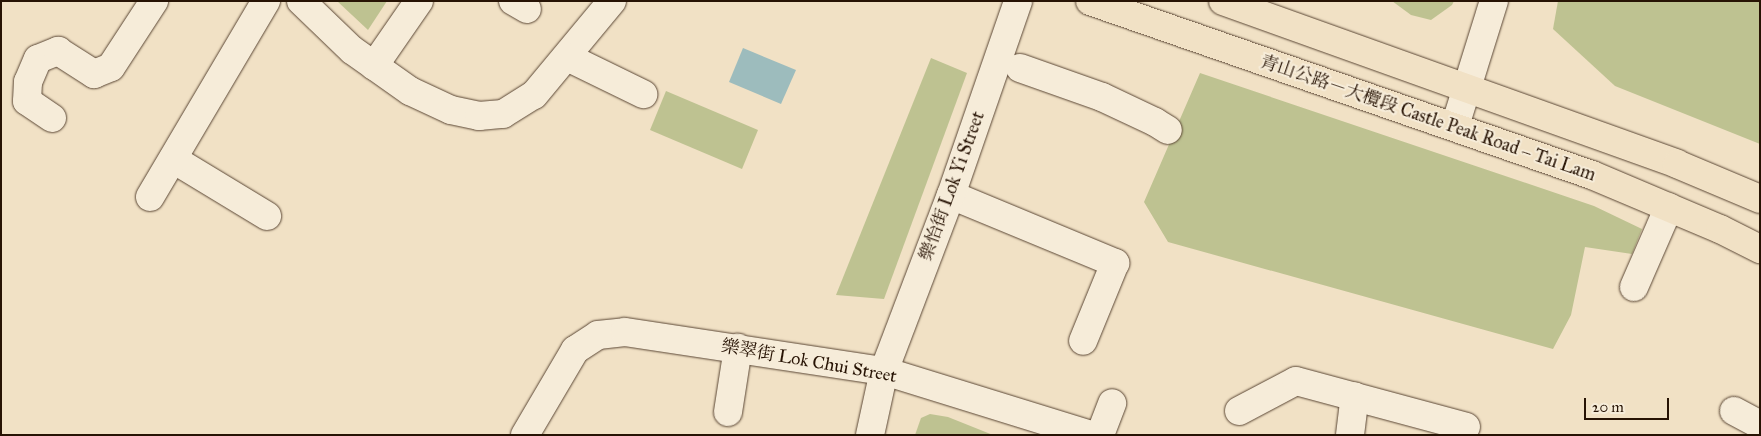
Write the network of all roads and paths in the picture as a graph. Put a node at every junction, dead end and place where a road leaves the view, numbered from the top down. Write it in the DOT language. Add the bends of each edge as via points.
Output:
graph roads {
  1 [pos="154,1"];
  2 [pos="266,1"];
  3 [pos="301,1"];
  4 [pos="420,1"];
  5 [pos="612,1"];
  6 [pos="1018,1"];
  7 [pos="1090,1"];
  8 [pos="1223,1"];
  9 [pos="1494,1"];
  10 [pos="567,57"];
  11 [pos="374,66"];
  12 [pos="1020,68"];
  13 [pos="1468,88"];
  14 [pos="644,94"];
  15 [pos="52,118"];
  16 [pos="1455,126"];
  17 [pos="1168,130"];
  18 [pos="172,159"];
  19 [pos="951,195"];
  20 [pos="150,197"];
  21 [pos="1760,200"];
  22 [pos="1669,207"];
  23 [pos="267,216"];
  24 [pos="1760,249"];
  25 [pos="1634,287"];
  26 [pos="1083,341"];
  27 [pos="738,348"];
  28 [pos="884,371"];
  29 [pos="1355,396"];
  30 [pos="1112,403"];
  31 [pos="1239,411"];
  32 [pos="1734,411"];
  33 [pos="728,412"];
  34 [pos="1760,425"];
  35 [pos="1466,426"];
  36 [pos="525,435"];
  37 [pos="870,435"];
  38 [pos="1091,435"];
  39 [pos="1100,435"];
  40 [pos="1350,435"];
  1 -- 15 [label="street" via="111,66 94,74 58,51 38,59 28,82 27,102"];
  2 -- 18 [label="street"];
  3 -- 11 [label="street" via="352,50"];
  4 -- 11 [label="street"];
  5 -- 10 [label="street"];
  6 -- 19 [label="street, 樂怡街 Lok Yi Street"];
  7 -- 16 [label="main road, 青山公路－大欖段 Castle Peak Road – Tai Lam"];
  8 -- 13 [label="main road"];
  9 -- 13 [label="street"];
  10 -- 11 [label="street" via="534,95 503,114 479,116 451,110 410,91"];
  10 -- 14 [label="street"];
  12 -- 17 [label="street" via="1102,97"];
  13 -- 16 [label="street"];
  13 -- 21 [label="main road" via="1677,164"];
  16 -- 22 [label="main road, 青山公路－大欖段 Castle Peak Road – Tai Lam" via="1592,175"];
  18 -- 20 [label="street"];
  18 -- 23 [label="street"];
  19 -- 26 [label="street" via="1115,263"];
  19 -- 28 [label="street, 樂怡街 Lok Yi Street"];
  22 -- 24 [label="main road, 青山公路－大欖段 Castle Peak Road – Tai Lam"];
  22 -- 25 [label="street"];
  27 -- 28 [label="street, 樂翠街 Lok Chui Street"];
  27 -- 33 [label="street"];
  27 -- 36 [label="street, 樂翠街 Lok Chui Street" via="625,332 612,332 586,341 567,361"];
  28 -- 37 [label="street, 樂怡街 Lok Yi Street"];
  28 -- 38 [label="street, 樂翠街 Lok Chui Street"];
  29 -- 31 [label="street" via="1296,381"];
  29 -- 35 [label="street"];
  29 -- 40 [label="street"];
  30 -- 39 [label="street"];
  32 -- 34 [label="street"];
}
